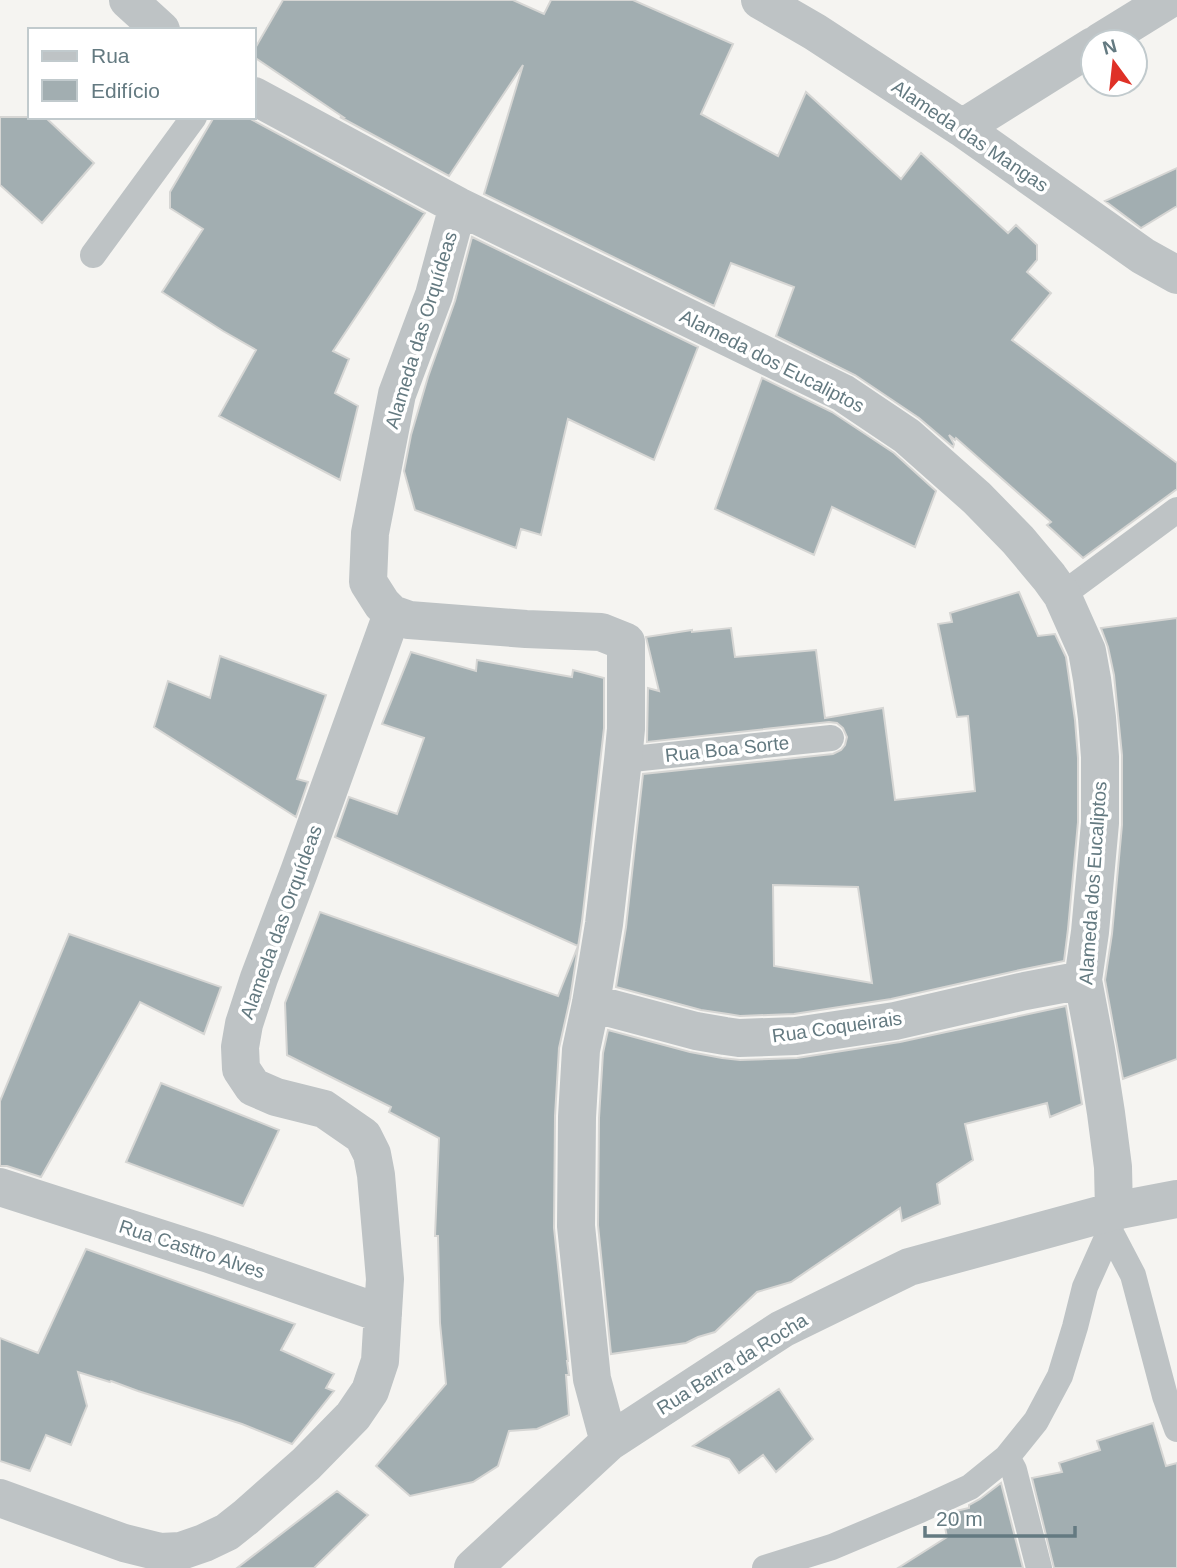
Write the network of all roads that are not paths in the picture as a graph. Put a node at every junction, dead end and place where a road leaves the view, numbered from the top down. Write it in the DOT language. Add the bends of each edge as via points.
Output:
graph roads {
  1 [pos="128,0"];
  2 [pos="760,0"];
  3 [pos="1168,0"];
  4 [pos="159,28"];
  5 [pos="1123,28"];
  6 [pos="1079,55"];
  7 [pos="256,97"];
  8 [pos="193,119"];
  9 [pos="962,128"];
  10 [pos="458,206"];
  11 [pos="93,255"];
  12 [pos="1177,275"];
  13 [pos="1177,510"];
  14 [pos="1062,596"];
  15 [pos="392,614"];
  16 [pos="831,738"];
  17 [pos="623,760"];
  18 [pos="1083,980"];
  19 [pos="591,1003"];
  20 [pos="0,1186"];
  21 [pos="1177,1199"];
  22 [pos="1112,1221"];
  23 [pos="383,1314"];
  24 [pos="1177,1429"];
  25 [pos="608,1442"];
  26 [pos="1007,1457"];
  27 [pos="0,1499"];
  28 [pos="473,1568"];
  29 [pos="765,1568"];
  30 [pos="1038,1568"];
  1 -- 4 [label="street"];
  2 -- 9 [label="street, Alameda das Mangas"];
  3 -- 5 [label="street"];
  6 -- 9 [label="street"];
  7 -- 10 [label="street, Alameda dos Eucaliptos"];
  8 -- 11 [label="lane"];
  9 -- 12 [label="street, Alameda das Mangas" via="1143,256"];
  10 -- 14 [label="street, Alameda dos Eucaliptos" via="843,393 907,436 977,498"];
  10 -- 15 [label="street, Alameda das Orquídeas" via="434,295 397,394 370,533 368,582"];
  13 -- 14 [label="lane"];
  14 -- 18 [label="street, Alameda dos Eucaliptos" via="1087,651 1100,757 1097,853"];
  15 -- 17 [label="street" via="409,620 601,632 626,642"];
  15 -- 23 [label="street, Alameda das Orquídeas" via="259,978 240,1047 242,1069 253,1087 324,1109 363,1136 376,1175 385,1279"];
  16 -- 17 [label="lane, Rua Boa Sorte"];
  17 -- 19 [label="street"];
  18 -- 19 [label="street, Rua Coqueirais" via="895,1021 796,1036 725,1036"];
  18 -- 22 [label="street, Alameda dos Eucaliptos" via="1113,1167"];
  19 -- 25 [label="street" via="581,1049 575,1218 592,1379"];
  20 -- 23 [label="street, Rua Casttro Alves"];
  21 -- 22 [label="street, Rua Barra da Rocha"];
  22 -- 24 [label="lane" via="1133,1275"];
  22 -- 25 [label="street, Rua Barra da Rocha" via="909,1267 782,1329"];
  22 -- 26 [label="lane" via="1085,1287 1060,1376 1036,1421"];
  23 -- 27 [label="street, Alameda das Orquídeas" via="380,1361 370,1391 354,1416 227,1532 181,1551 160,1552"];
  25 -- 28 [label="street, Rua Barra da Rocha"];
  26 -- 29 [label="lane" via="970,1486 920,1510 832,1547"];
  26 -- 30 [label="lane"];
}
